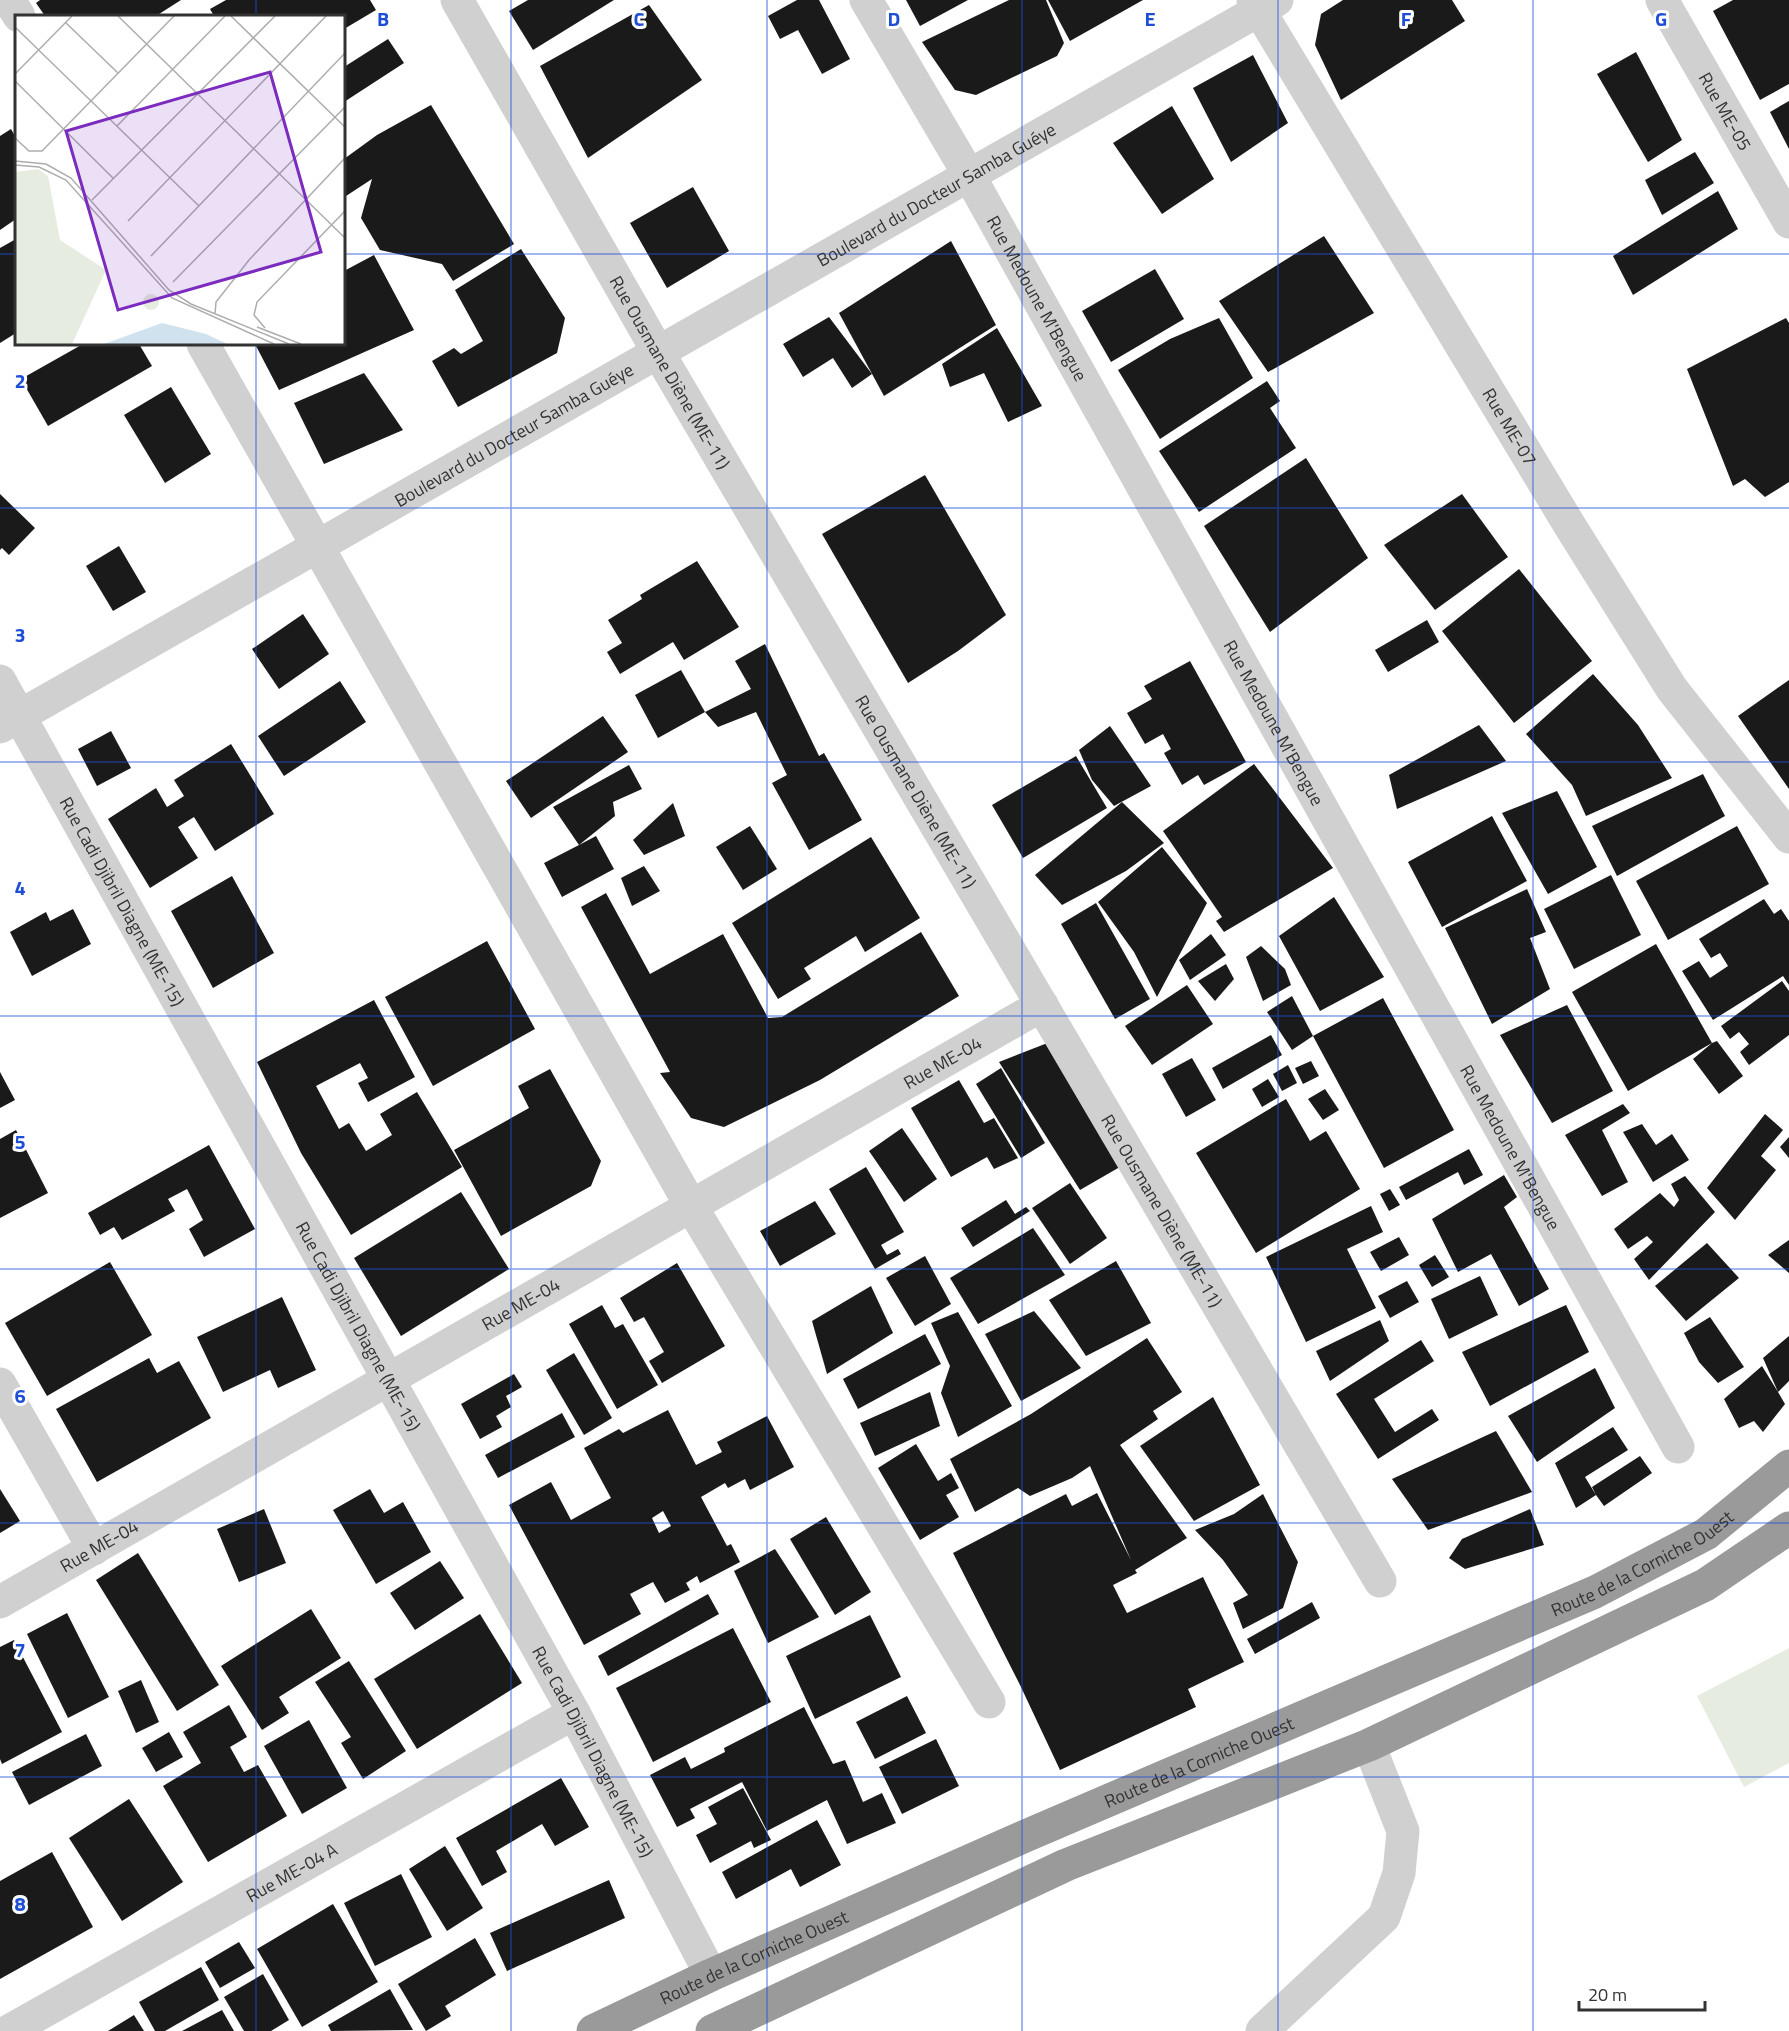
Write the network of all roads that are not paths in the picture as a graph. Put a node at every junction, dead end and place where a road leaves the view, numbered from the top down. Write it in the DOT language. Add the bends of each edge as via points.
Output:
graph roads {
  1 [pos="9,0"];
  2 [pos="457,0"];
  3 [pos="866,0"];
  4 [pos="1662,0"];
  5 [pos="1263,3"];
  6 [pos="18,15"];
  7 [pos="969,176"];
  8 [pos="1789,222"];
  9 [pos="205,345"];
  10 [pos="658,352"];
  11 [pos="318,546"];
  12 [pos="0,681"];
  13 [pos="10,721"];
  14 [pos="1789,837"];
  15 [pos="1042,1005"];
  16 [pos="691,1206"];
  17 [pos="389,1379"];
  18 [pos="0,1384"];
  19 [pos="1678,1447"];
  20 [pos="1789,1466"];
  21 [pos="1789,1528"];
  22 [pos="94,1549"];
  23 [pos="1380,1581"];
  24 [pos="0,1602"];
  25 [pos="989,1702"];
  26 [pos="574,1713"];
  27 [pos="1369,1745"];
  28 [pos="711,1975"];
  29 [pos="9,2031"];
  30 [pos="593,2031"];
  31 [pos="712,2031"];
  32 [pos="1262,2031"];
  1 -- 6 [label="street"];
  2 -- 10 [label="street, Rue Ousmane Diène (ME-11)"];
  3 -- 7 [label="street, Rue Medoune M'Bengue"];
  4 -- 8 [label="street, Rue ME-05"];
  5 -- 7 [label="street, Boulevard du Docteur Samba Guéye"];
  5 -- 14 [label="street, Rue ME-07" via="1575,535 1672,689"];
  7 -- 10 [label="street, Boulevard du Docteur Samba Guéye"];
  7 -- 19 [label="street, Rue Medoune M'Bengue"];
  9 -- 11 [label="street"];
  10 -- 11 [label="street, Boulevard du Docteur Samba Guéye"];
  10 -- 15 [label="street, Rue Ousmane Diène (ME-11)"];
  11 -- 13 [label="street, Boulevard du Docteur Samba Guéye"];
  11 -- 16 [label="street"];
  12 -- 13 [label="street, Rue Cadi Djibril Diagne (ME-15)"];
  13 -- 17 [label="street, Rue Cadi Djibril Diagne (ME-15)"];
  15 -- 16 [label="street, Rue ME-04"];
  15 -- 23 [label="street, Rue Ousmane Diène (ME-11)"];
  16 -- 17 [label="street, Rue ME-04"];
  16 -- 25 [label="street"];
  17 -- 22 [label="street, Rue ME-04"];
  17 -- 26 [label="street, Rue Cadi Djibril Diagne (ME-15)"];
  18 -- 22 [label="street"];
  20 -- 28 [label="highway, Route de la Corniche Ouest" via="1706,1533 1595,1592"];
  21 -- 27 [label="highway" via="1705,1585"];
  22 -- 24 [label="street, Rue ME-04"];
  26 -- 28 [label="street, Rue Cadi Djibril Diagne (ME-15)"];
  26 -- 29 [label="street, Rue ME-04 A"];
  27 -- 31 [label="highway" via="1066,1865"];
  27 -- 32 [label="street" via="1403,1831 1399,1873 1384,1917"];
  28 -- 30 [label="highway, Route de la Corniche Ouest"];
}
